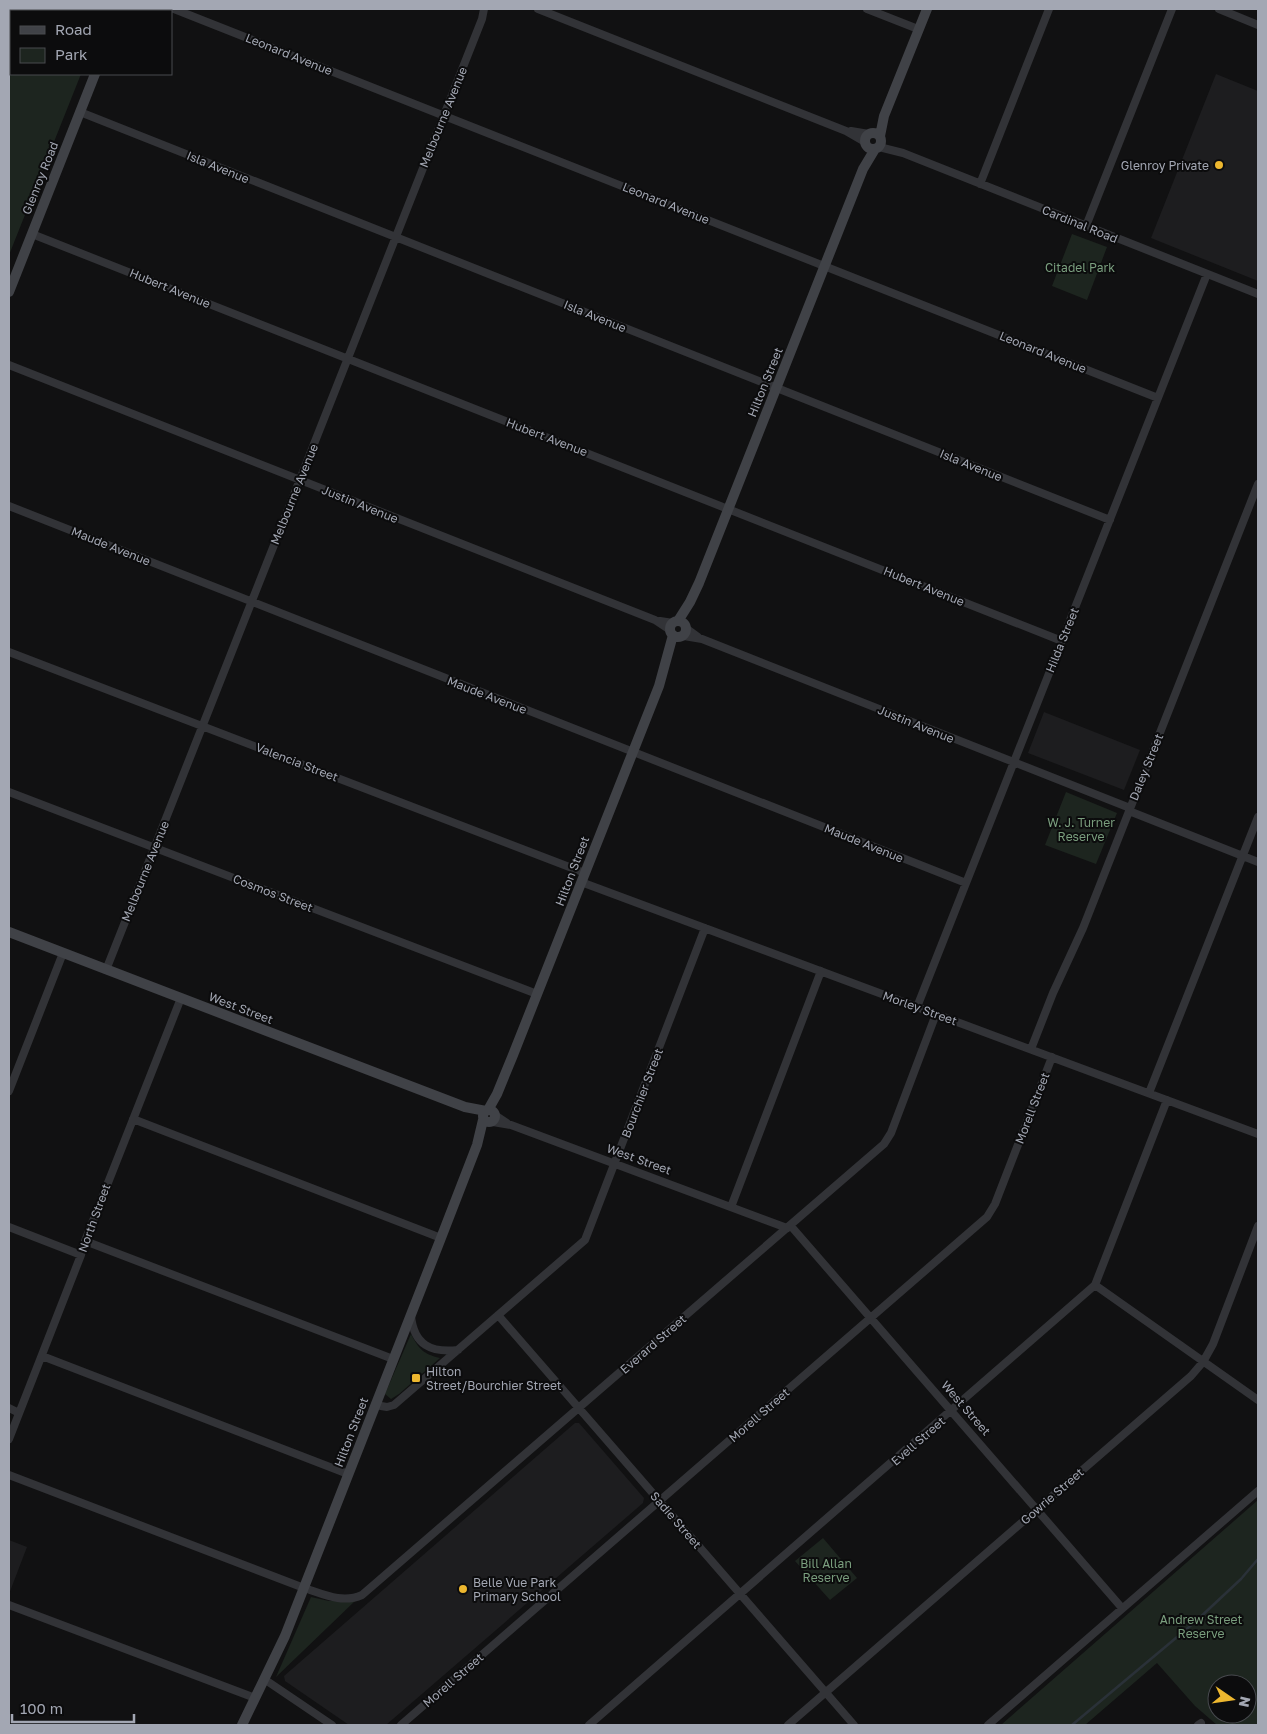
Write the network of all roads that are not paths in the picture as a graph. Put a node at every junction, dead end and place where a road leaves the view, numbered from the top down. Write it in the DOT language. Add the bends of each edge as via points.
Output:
graph roads {
  1 [pos="174,9"];
  2 [pos="484,9"];
  3 [pos="488,9"];
  4 [pos="538,9"];
  5 [pos="867,9"];
  6 [pos="926,9"];
  7 [pos="1049,9"];
  8 [pos="1172,9"];
  9 [pos="1219,9"];
  10 [pos="482,19"];
  11 [pos="1258,24"];
  12 [pos="918,29"];
  13 [pos="95,75"];
  14 [pos="80,112"];
  15 [pos="444,116"];
  16 [pos="873,141"];
  17 [pos="980,184"];
  18 [pos="1086,226"];
  19 [pos="32,234"];
  20 [pos="396,237"];
  21 [pos="825,266"];
  22 [pos="1207,274"];
  23 [pos="9,292"];
  24 [pos="1258,294"];
  25 [pos="348,359"];
  26 [pos="9,365"];
  27 [pos="777,388"];
  28 [pos="1158,398"];
  29 [pos="300,480"];
  30 [pos="1258,484"];
  31 [pos="9,506"];
  32 [pos="728,509"];
  33 [pos="1110,520"];
  34 [pos="251,602"];
  35 [pos="679,630"];
  36 [pos="1062,641"];
  37 [pos="9,652"];
  38 [pos="202,726"];
  39 [pos="633,752"];
  40 [pos="1014,762"];
  41 [pos="9,792"];
  42 [pos="1129,810"];
  43 [pos="1258,817"];
  44 [pos="154,848"];
  45 [pos="1243,856"];
  46 [pos="1258,862"];
  47 [pos="583,877"];
  48 [pos="966,884"];
  49 [pos="705,928"];
  50 [pos="9,932"];
  51 [pos="63,953"];
  52 [pos="106,970"];
  53 [pos="821,971"];
  54 [pos="537,994"];
  55 [pos="181,998"];
  56 [pos="917,1007"];
  57 [pos="936,1014"];
  58 [pos="1031,1049"];
  59 [pos="1052,1057"];
  60 [pos="9,1091"];
  61 [pos="1149,1093"];
  62 [pos="1167,1100"];
  63 [pos="489,1116"];
  64 [pos="133,1119"];
  65 [pos="1258,1134"];
  66 [pos="615,1164"];
  67 [pos="731,1207"];
  68 [pos="789,1226"];
  69 [pos="1258,1226"];
  70 [pos="9,1227"];
  71 [pos="442,1238"];
  72 [pos="85,1241"];
  73 [pos="81,1254"];
  74 [pos="1095,1285"];
  75 [pos="498,1315"];
  76 [pos="410,1316"];
  77 [pos="871,1318"];
  78 [pos="458,1350"];
  79 [pos="42,1356"];
  80 [pos="394,1359"];
  81 [pos="1203,1362"];
  82 [pos="1258,1400"];
  83 [pos="375,1405"];
  84 [pos="9,1408"];
  85 [pos="578,1408"];
  86 [pos="952,1411"];
  87 [pos="19,1413"];
  88 [pos="9,1439"];
  89 [pos="348,1474"];
  90 [pos="9,1475"];
  91 [pos="1258,1491"];
  92 [pos="659,1501"];
  93 [pos="1037,1510"];
  94 [pos="304,1588"];
  95 [pos="740,1594"];
  96 [pos="9,1605"];
  97 [pos="1122,1608"];
  98 [pos="264,1679"];
  99 [pos="825,1693"];
  100 [pos="255,1698"];
  101 [pos="242,1725"];
  102 [pos="332,1725"];
  103 [pos="400,1725"];
  104 [pos="589,1725"];
  105 [pos="788,1725"];
  106 [pos="854,1725"];
  107 [pos="988,1725"];
  1 -- 15 [label="street, Leonard Avenue"];
  2 -- 10 [label="street, Melbourne Avenue"];
  3 -- 10 [label="street, Melbourne Avenue"];
  4 -- 16 [label="street, Cardinal Road"];
  5 -- 12 [label="street"];
  6 -- 12 [label="street, Hilton Street"];
  7 -- 17 [label="street"];
  8 -- 18 [label="street"];
  9 -- 11 [label="street"];
  10 -- 15 [label="street, Melbourne Avenue"];
  12 -- 16 [label="street, Hilton Street"];
  13 -- 14 [label="street, Glenroy Road"];
  14 -- 19 [label="street, Glenroy Road"];
  14 -- 20 [label="street, Isla Avenue"];
  15 -- 20 [label="street, Melbourne Avenue"];
  15 -- 21 [label="street, Leonard Avenue"];
  16 -- 17 [label="street, Cardinal Road"];
  16 -- 21 [label="street, Hilton Street"];
  17 -- 18 [label="street, Cardinal Road"];
  18 -- 22 [label="street, Cardinal Road"];
  19 -- 23 [label="street, Glenroy Road"];
  19 -- 25 [label="street, Hubert Avenue"];
  20 -- 25 [label="street, Melbourne Avenue"];
  20 -- 27 [label="street, Isla Avenue"];
  21 -- 27 [label="street, Hilton Street"];
  21 -- 28 [label="street, Leonard Avenue"];
  22 -- 24 [label="street, Cardinal Road"];
  22 -- 28 [label="street, Hilda Street"];
  25 -- 29 [label="street, Melbourne Avenue"];
  25 -- 32 [label="street, Hubert Avenue"];
  26 -- 29 [label="street, Justin Avenue"];
  27 -- 32 [label="street, Hilton Street"];
  27 -- 33 [label="street, Isla Avenue"];
  28 -- 33 [label="street, Hilda Street"];
  29 -- 34 [label="street, Melbourne Avenue"];
  29 -- 35 [label="street, Justin Avenue"];
  30 -- 42 [label="street, Daley Street"];
  31 -- 34 [label="street, Maude Avenue"];
  32 -- 35 [label="street, Hilton Street"];
  32 -- 36 [label="street, Hubert Avenue"];
  33 -- 36 [label="street, Hilda Street"];
  34 -- 38 [label="street, Melbourne Avenue"];
  34 -- 39 [label="street, Maude Avenue"];
  35 -- 39 [label="street, Hilton Street"];
  35 -- 40 [label="street, Justin Avenue"];
  36 -- 40 [label="street, Hilda Street"];
  37 -- 38 [label="street, Valencia Street"];
  38 -- 44 [label="street, Melbourne Avenue"];
  38 -- 47 [label="street, Valencia Street"];
  39 -- 47 [label="street, Hilton Street"];
  39 -- 48 [label="street, Maude Avenue"];
  40 -- 42 [label="street, Justin Avenue"];
  40 -- 48 [label="street, Hilda Street"];
  41 -- 44 [label="street, Cosmos Street"];
  42 -- 45 [label="street, Justin Avenue"];
  42 -- 58 [label="street, Daley Street"];
  43 -- 45 [label="street"];
  44 -- 52 [label="street, Melbourne Avenue"];
  44 -- 54 [label="street, Cosmos Street"];
  45 -- 46 [label="street, Justin Avenue"];
  45 -- 61 [label="street"];
  47 -- 49 [label="street, Morley Street"];
  47 -- 54 [label="street, Hilton Street"];
  48 -- 56 [label="street, Hilda Street"];
  49 -- 53 [label="street, Morley Street"];
  49 -- 66 [label="street, Bourchier Street"];
  50 -- 51 [label="street, West Street"];
  51 -- 52 [label="street, West Street"];
  51 -- 60 [label="street"];
  52 -- 55 [label="street, West Street"];
  53 -- 56 [label="street, Morley Street"];
  53 -- 67 [label="street"];
  54 -- 63 [label="street, Hilton Street"];
  55 -- 63 [label="street, West Street"];
  55 -- 64 [label="street, North Street"];
  56 -- 57 [label="street, Morley Street"];
  57 -- 58 [label="street, Morley Street"];
  57 -- 68 [label="street, Everard Street" via="888,1139"];
  58 -- 59 [label="street, Morley Street"];
  59 -- 61 [label="street, Morley Street"];
  59 -- 77 [label="street, Morell Street" via="991,1212"];
  61 -- 62 [label="street, Morley Street"];
  62 -- 65 [label="street, Morley Street"];
  62 -- 74 [label="street, Evell Street"];
  63 -- 66 [label="street, West Street"];
  63 -- 71 [label="street, Hilton Street"];
  64 -- 71 [label="street"];
  64 -- 72 [label="street, North Street"];
  66 -- 67 [label="street, West Street"];
  66 -- 75 [label="street, Bourchier Street" via="585,1240"];
  67 -- 68 [label="street, West Street"];
  68 -- 77 [label="street, West Street"];
  68 -- 85 [label="street, Everard Street"];
  69 -- 81 [label="street, Gowrie Street" via="1213,1344"];
  70 -- 73 [label="street"];
  71 -- 76 [label="street, Hilton Street"];
  72 -- 73 [label="street, North Street"];
  72 -- 80 [label="street"];
  73 -- 79 [label="street, North Street"];
  74 -- 81 [label="street"];
  74 -- 86 [label="street, Evell Street"];
  75 -- 78 [label="street, Bourchier Street"];
  75 -- 85 [label="street, Sadie Street"];
  76 -- 78 [label="street" via="413,1331 427,1347 441,1351"];
  76 -- 80 [label="street, Hilton Street"];
  77 -- 86 [label="street, West Street"];
  77 -- 92 [label="street, Morell Street"];
  78 -- 83 [label="street, Bourchier Street" via="394,1405 387,1408"];
  79 -- 87 [label="street, North Street"];
  79 -- 89 [label="street"];
  80 -- 83 [label="street, Hilton Street"];
  81 -- 82 [label="street"];
  81 -- 93 [label="street, Gowrie Street"];
  83 -- 89 [label="street, Hilton Street"];
  84 -- 87 [label="street"];
  85 -- 92 [label="street, Sadie Street"];
  85 -- 94 [label="street, Everard Street" via="362,1595 341,1599"];
  86 -- 93 [label="street, West Street"];
  86 -- 95 [label="street, Evell Street"];
  87 -- 88 [label="street, North Street"];
  89 -- 94 [label="street, Hilton Street"];
  90 -- 94 [label="street, Everard Street"];
  91 -- 97 [label="street"];
  92 -- 95 [label="street, Sadie Street"];
  92 -- 103 [label="street, Morell Street"];
  93 -- 97 [label="street, West Street"];
  93 -- 99 [label="street, Gowrie Street"];
  94 -- 98 [label="street, Hilton Street"];
  95 -- 99 [label="street, Sadie Street"];
  95 -- 104 [label="street, Evell Street"];
  96 -- 100 [label="street"];
  97 -- 107 [label="street"];
  98 -- 100 [label="street, Hilton Street"];
  98 -- 102 [label="street"];
  99 -- 105 [label="street, Gowrie Street"];
  99 -- 106 [label="street, Sadie Street"];
  100 -- 101 [label="street, Hilton Street"];
}
